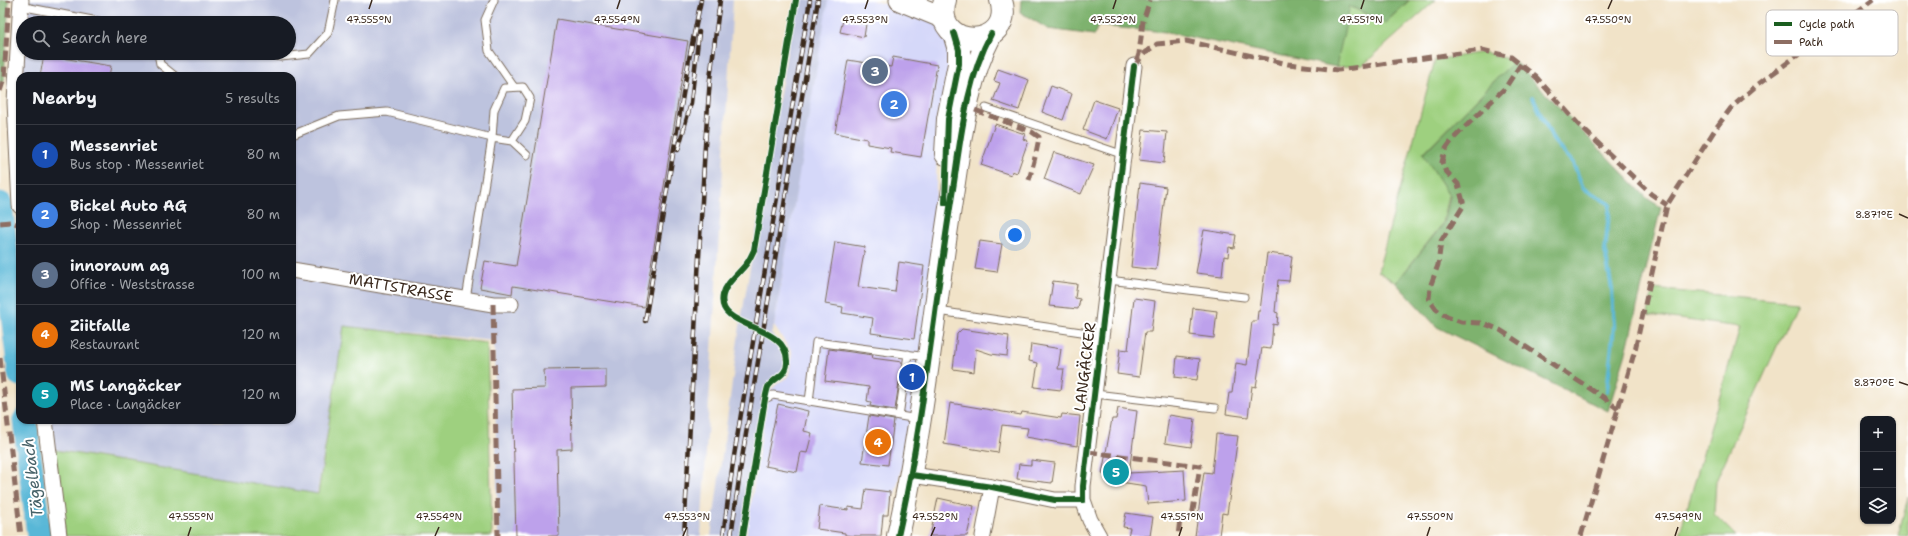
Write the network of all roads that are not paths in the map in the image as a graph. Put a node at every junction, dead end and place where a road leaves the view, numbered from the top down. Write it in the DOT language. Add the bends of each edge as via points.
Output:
graph roads {
  1 [pos="335,0"];
  2 [pos="494,0"];
  3 [pos="900,0"];
  4 [pos="1001,0"];
  5 [pos="21,3"];
  6 [pos="20,16"];
  7 [pos="78,16"];
  8 [pos="948,17"];
  9 [pos="991,34"];
  10 [pos="296,55"];
  11 [pos="18,60"];
  12 [pos="159,60"];
  13 [pos="1134,66"];
  14 [pos="17,72"];
  15 [pos="171,72"];
  16 [pos="16,86"];
  17 [pos="514,87"];
  18 [pos="986,108"];
  19 [pos="296,133"];
  20 [pos="16,138"];
  21 [pos="492,138"];
  22 [pos="512,141"];
  23 [pos="527,155"];
  24 [pos="1125,155"];
  25 [pos="952,159"];
  26 [pos="296,271"];
  27 [pos="1109,280"];
  28 [pos="1244,297"];
  29 [pos="466,299"];
  30 [pos="511,304"];
  31 [pos="936,311"];
  32 [pos="1102,335"];
  33 [pos="908,354"];
  34 [pos="929,357"];
  35 [pos="1095,394"];
  36 [pos="765,399"];
  37 [pos="809,402"];
  38 [pos="1215,408"];
  39 [pos="899,416"];
  40 [pos="920,419"];
  41 [pos="45,424"];
  42 [pos="912,475"];
  43 [pos="992,487"];
  44 [pos="1083,500"];
  45 [pos="59,536"];
  46 [pos="898,536"];
  47 [pos="983,536"];
  48 [pos="1100,536"];
  1 -- 10 [label="lane" via="328,34 309,54"];
  2 -- 17 [label="lane" via="485,20 489,51"];
  3 -- 8 [label="main road"];
  4 -- 9 [label="main road" via="1001,22"];
  5 -- 6 [label="street"];
  5 -- 7 [label="lane"];
  8 -- 9 [label="main road" via="962,38 982,39"];
  8 -- 25 [label="main road" via="959,50 948,119"];
  9 -- 25 [label="main road" via="976,66"];
  11 -- 14 [label="street"];
  12 -- 15 [label="lane" via="160,64"];
  13 -- 24 [label="street, LANGÄCKER"];
  16 -- 20 [label="street"];
  17 -- 21 [label="lane" via="504,88 494,110"];
  17 -- 22 [label="lane" via="523,86 530,98 525,121"];
  18 -- 24 [label="lane"];
  19 -- 21 [label="lane" via="339,116 387,112"];
  21 -- 22 [label="lane"];
  21 -- 29 [label="lane"];
  22 -- 23 [label="lane"];
  24 -- 27 [label="street, LANGÄCKER"];
  25 -- 31 [label="main road"];
  26 -- 29 [label="street, MATTSTRASSE"];
  27 -- 28 [label="lane"];
  27 -- 32 [label="street, LANGÄCKER"];
  29 -- 30 [label="street, MATTSTRASSE"];
  31 -- 32 [label="lane"];
  31 -- 34 [label="main road"];
  32 -- 35 [label="street, LANGÄCKER"];
  33 -- 34 [label="lane"];
  33 -- 37 [label="lane" via="816,342"];
  33 -- 39 [label="lane"];
  34 -- 40 [label="main road"];
  35 -- 38 [label="lane"];
  35 -- 44 [label="street, LANGÄCKER"];
  36 -- 37 [label="lane" via="773,395"];
  37 -- 39 [label="lane"];
  39 -- 40 [label="lane"];
  40 -- 42 [label="main road"];
  41 -- 45 [label="street"];
  42 -- 43 [label="street"];
  42 -- 46 [label="main road"];
  43 -- 44 [label="street" via="1055,500"];
  43 -- 47 [label="street"];
  44 -- 48 [label="street, LANGÄCKER" via="1090,520"];
}
